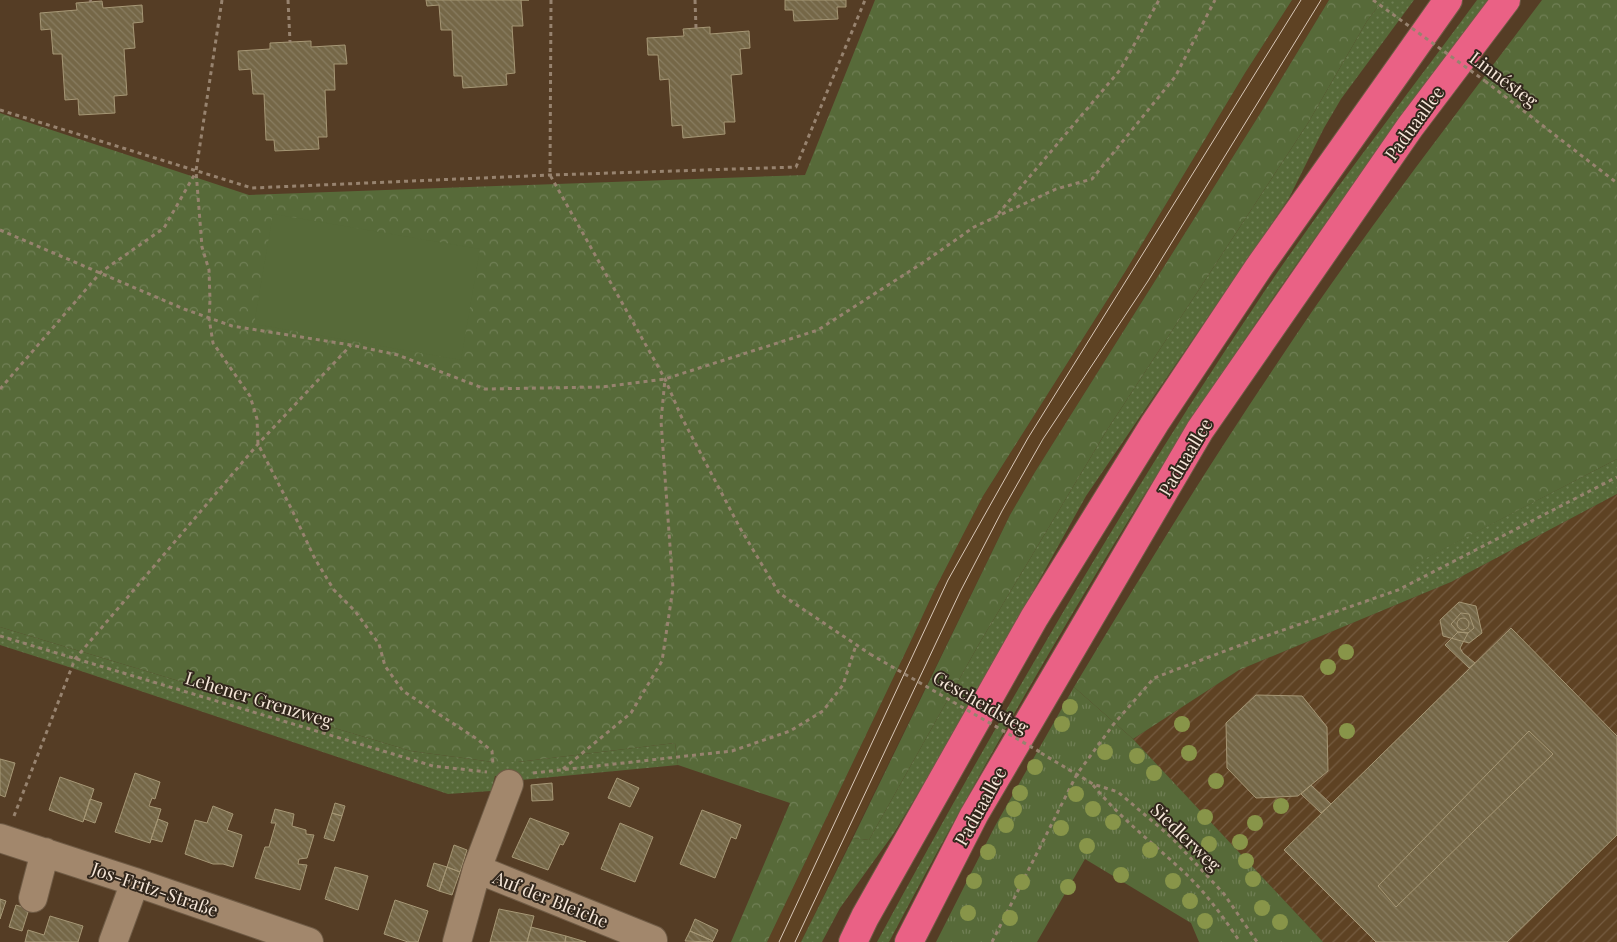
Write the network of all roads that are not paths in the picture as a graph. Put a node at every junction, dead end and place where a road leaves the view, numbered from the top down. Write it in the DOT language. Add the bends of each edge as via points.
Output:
graph roads {
  1 [pos="1448,0"];
  2 [pos="1506,0"];
  3 [pos="507,774"];
  4 [pos="2,839"];
  5 [pos="45,852"];
  6 [pos="477,869"];
  7 [pos="136,882"];
  8 [pos="33,898"];
  9 [pos="653,940"];
  10 [pos="113,942"];
  11 [pos="309,942"];
  12 [pos="457,942"];
  13 [pos="853,942"];
  14 [pos="908,942"];
  1 -- 13 [label="highway" via="1259,267 1150,431 1034,618"];
  2 -- 14 [label="highway, Paduaallee" via="1410,127 1200,430 974,814"];
  3 -- 6 [label="street, Auf der Bleiche"];
  4 -- 5 [label="street, Jos-Fritz-Straße"];
  5 -- 7 [label="street, Jos-Fritz-Straße"];
  5 -- 8 [label="street"];
  6 -- 9 [label="street, Auf der Bleiche"];
  6 -- 12 [label="street, Auf der Bleiche"];
  7 -- 10 [label="street"];
  7 -- 11 [label="street, Jos-Fritz-Straße"];
}
